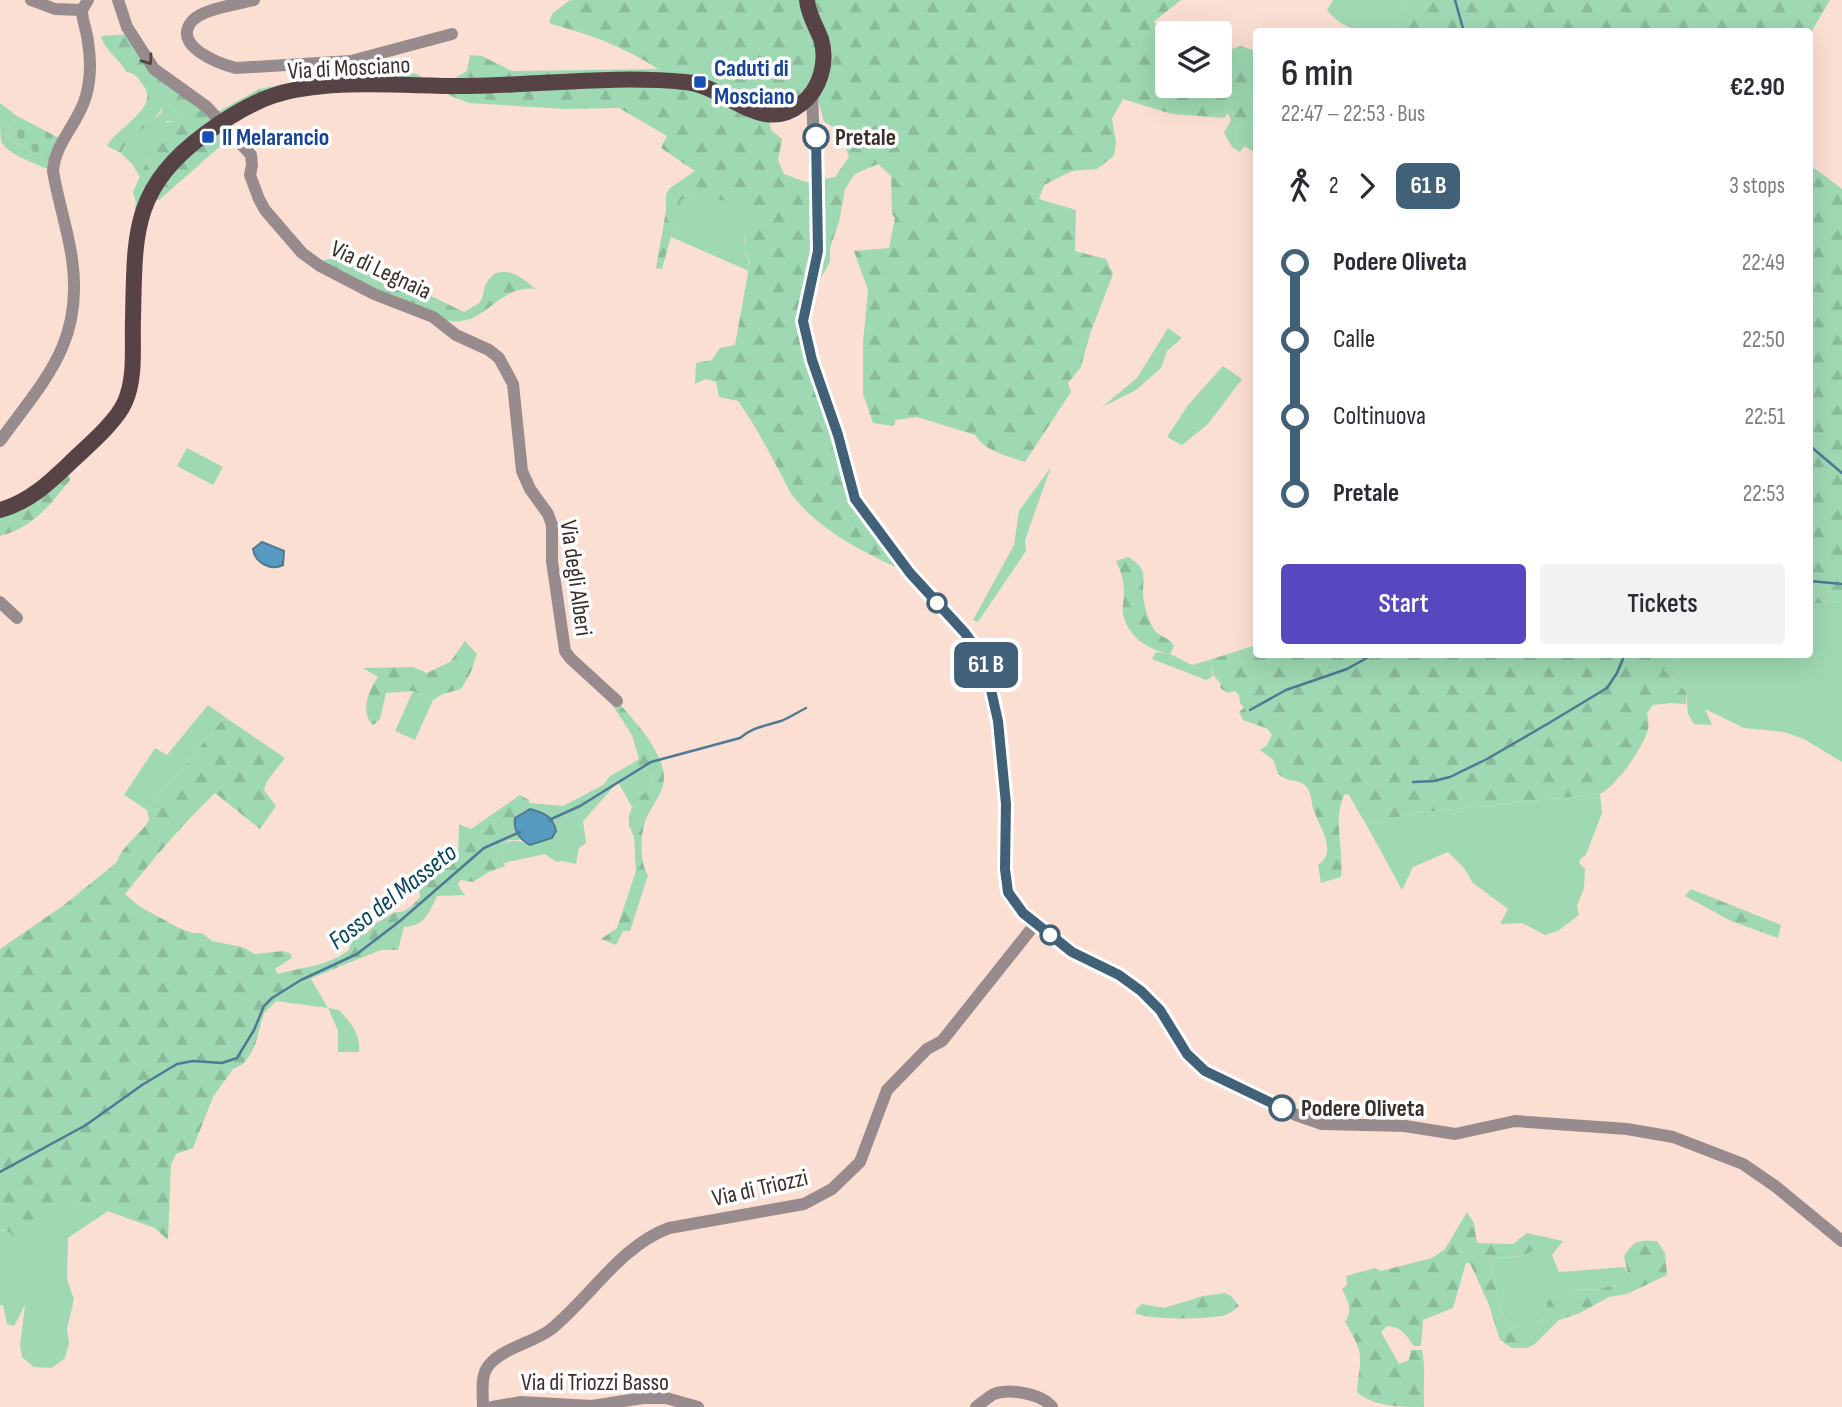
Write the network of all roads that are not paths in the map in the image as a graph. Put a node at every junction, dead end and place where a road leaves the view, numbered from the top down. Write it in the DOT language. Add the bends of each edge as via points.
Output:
graph roads {
  1 [pos="31,0"];
  2 [pos="118,0"];
  3 [pos="254,0"];
  4 [pos="807,0"];
  5 [pos="85,5"];
  6 [pos="452,34"];
  7 [pos="812,94"];
  8 [pos="787,111"];
  9 [pos="221,122"];
  10 [pos="815,134"];
  11 [pos="433,317"];
  12 [pos="0,441"];
  13 [pos="0,510"];
  14 [pos="0,602"];
  15 [pos="17,618"];
  16 [pos="617,701"];
  17 [pos="1036,923"];
  18 [pos="1842,1241"];
  19 [pos="484,1407"];
  20 [pos="492,1407"];
  21 [pos="698,1407"];
  22 [pos="976,1407"];
  23 [pos="1052,1407"];
  1 -- 5 [label="street" via="55,9"];
  2 -- 9 [label="street, Via di Legnaia, one-way" via="127,27 154,69"];
  3 -- 6 [label="street, Via di Mosciano" via="206,12 193,20 188,29 190,40 199,53 236,68 351,61"];
  4 -- 7 [label="main road" via="824,53"];
  5 -- 12 [label="street" via="91,69 86,96 59,148 53,171 73,270 72,321 57,361"];
  7 -- 8 [label="main road"];
  7 -- 10 [label="street"];
  8 -- 9 [label="main road, Via di Mosciano" via="754,113 712,88 662,80 311,88 272,96"];
  8 -- 10 [label="street" via="808,120"];
  9 -- 11 [label="street, Via di Legnaia" via="251,155 250,175 265,209 302,253 374,294"];
  9 -- 13 [label="main road, Via di Mosciano" via="167,166 142,210 134,252 131,378 123,406 45,487"];
  10 -- 17 [label="street" via="818,251 803,321 812,360 855,499 910,573 984,659 998,721 1008,892"];
  11 -- 16 [label="street, Via degli Alberi" via="456,335 489,349 513,384 522,471 552,525 552,561 565,650"];
  14 -- 15 [label="street"];
  17 -- 18 [label="street" via="1072,952 1141,991 1205,1071 1296,1115 1322,1124 1405,1126 1455,1133 1515,1121 1673,1137 1743,1164"];
  17 -- 19 [label="street, Via di Triozzi" via="942,1041 927,1049 887,1090 860,1162 832,1189 804,1204 650,1235 562,1320 487,1367"];
  20 -- 21 [label="street, Via di Triozzi Basso" via="521,1402 592,1406 666,1398"];
  22 -- 23 [label="street" via="991,1395 1009,1392 1041,1398"];
}
